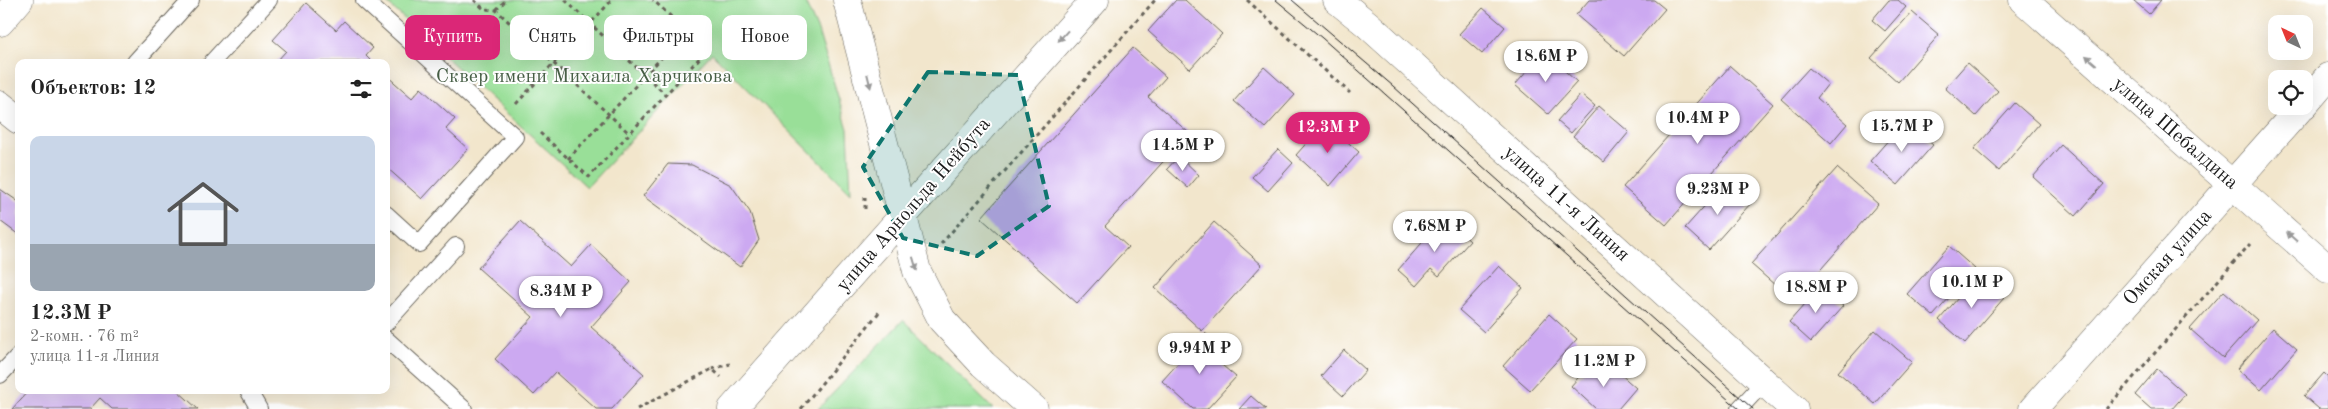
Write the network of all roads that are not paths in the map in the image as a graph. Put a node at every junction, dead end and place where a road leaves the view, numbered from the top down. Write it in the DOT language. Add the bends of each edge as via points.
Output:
graph roads {
  1 [pos="19,0"];
  2 [pos="191,0"];
  3 [pos="269,0"];
  4 [pos="364,0"];
  5 [pos="847,0"];
  6 [pos="1095,0"];
  7 [pos="1337,0"];
  8 [pos="2023,0"];
  9 [pos="0,22"];
  10 [pos="138,59"];
  11 [pos="215,59"];
  12 [pos="2328,77"];
  13 [pos="2313,94"];
  14 [pos="0,105"];
  15 [pos="2294,115"];
  16 [pos="15,117"];
  17 [pos="2233,185"];
  18 [pos="902,217"];
  19 [pos="390,218"];
  20 [pos="456,246"];
  21 [pos="2328,269"];
  22 [pos="390,319"];
  23 [pos="390,343"];
  24 [pos="15,359"];
  25 [pos="0,376"];
  26 [pos="1764,382"];
  27 [pos="250,394"];
  28 [pos="738,402"];
  29 [pos="259,409"];
  30 [pos="464,409"];
  31 [pos="1034,409"];
  32 [pos="1739,409"];
  33 [pos="1794,409"];
  34 [pos="2033,409"];
  1 -- 9 [label="main road"];
  2 -- 10 [label="lane"];
  3 -- 11 [label="lane"];
  4 -- 19 [label="lane" via="515,137 419,244"];
  5 -- 18 [label="main road, one-way"];
  6 -- 18 [label="main road, улица Арнольда Нейбута, one-way"];
  7 -- 26 [label="main road, улица 11-я Линия"];
  17 -- 8 [label="main road, улица Шебалдина, one-way"];
  12 -- 13 [label="main road, Омская улица"];
  14 -- 16 [label="main road"];
  15 -- 17 [label="main road, Омская улица"];
  21 -- 17 [label="main road, улица Шебалдина, one-way"];
  17 -- 34 [label="main road, Омская улица"];
  18 -- 28 [label="main road, улица Арнольда Нейбута"];
  18 -- 31 [label="main road, one-way" via="916,271 942,320 983,364"];
  20 -- 22 [label="lane"];
  23 -- 30 [label="lane"];
  24 -- 25 [label="lane"];
  26 -- 32 [label="lane"];
  26 -- 33 [label="main road, улица 11-я Линия"];
  27 -- 29 [label="lane"];
}
